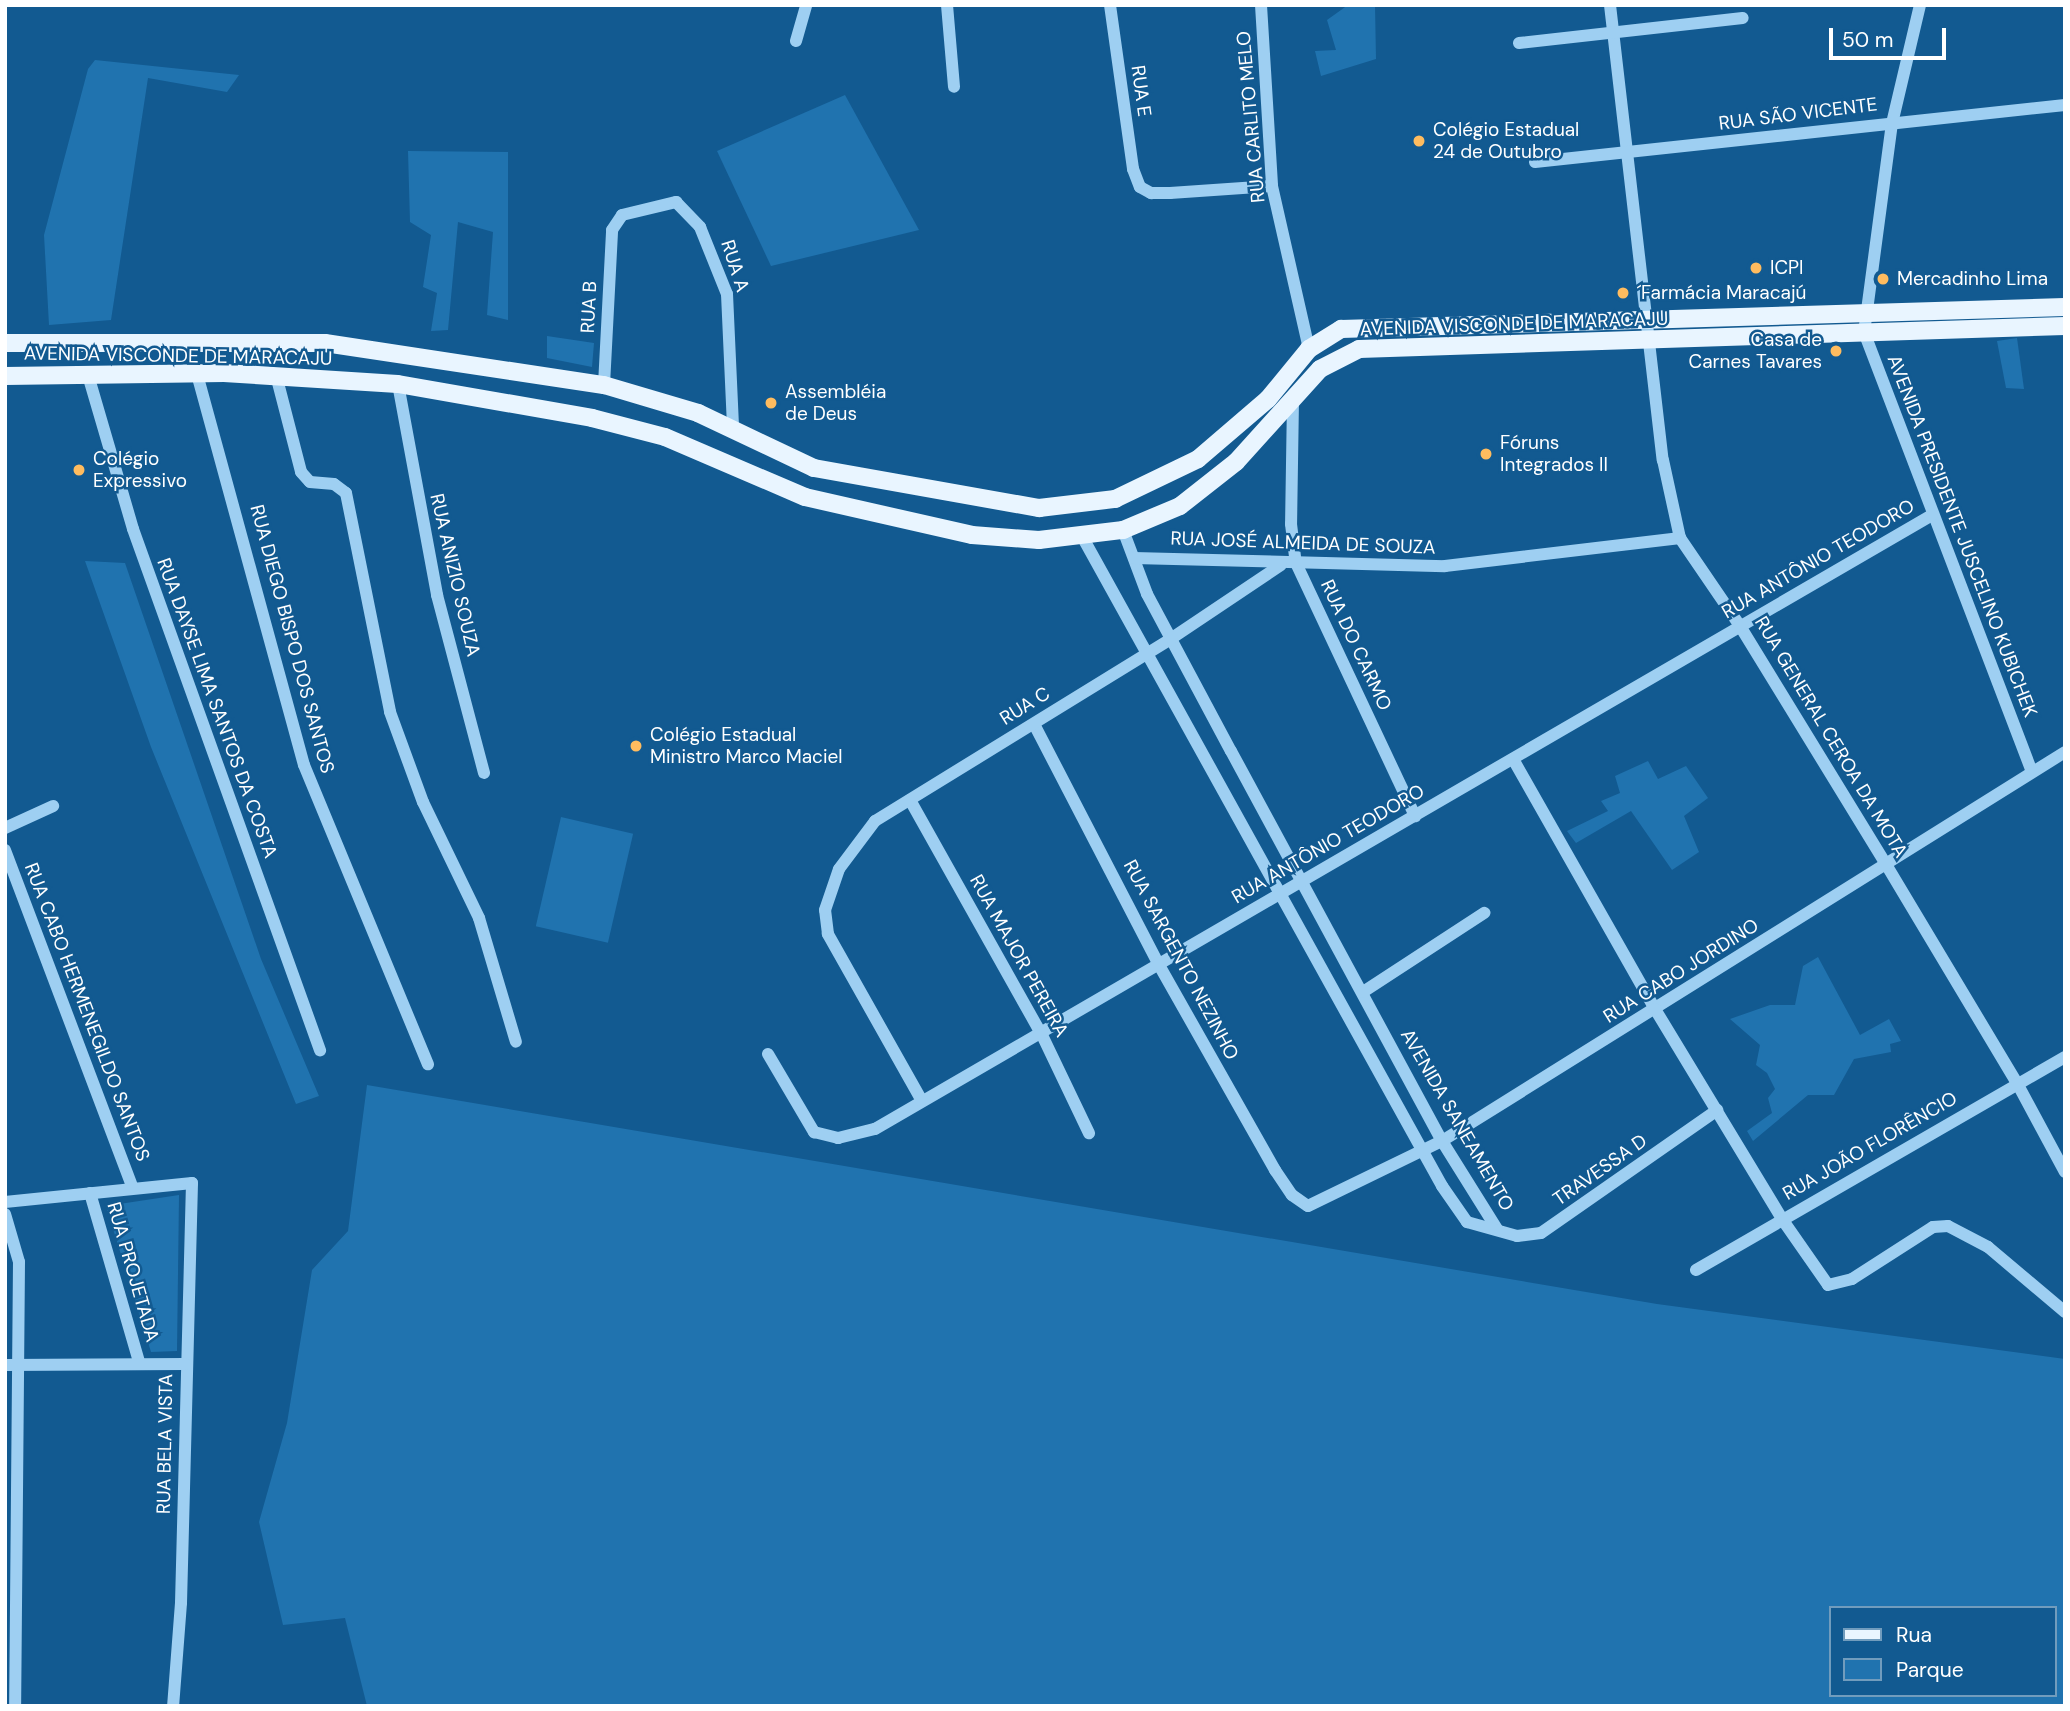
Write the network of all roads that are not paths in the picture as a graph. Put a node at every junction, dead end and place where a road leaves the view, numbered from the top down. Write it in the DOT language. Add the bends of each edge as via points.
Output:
graph roads {
  1 [pos="806,5"];
  2 [pos="947,5"];
  3 [pos="1110,5"];
  4 [pos="1261,5"];
  5 [pos="1610,5"];
  6 [pos="1920,5"];
  7 [pos="1743,18"];
  8 [pos="1614,36"];
  9 [pos="796,41"];
  10 [pos="1519,43"];
  11 [pos="954,87"];
  12 [pos="2065,105"];
  13 [pos="1892,123"];
  14 [pos="1629,154"];
  15 [pos="1535,162"];
  16 [pos="1272,186"];
  17 [pos="612,230"];
  18 [pos="2065,307"];
  19 [pos="1863,312"];
  20 [pos="1645,320"];
  21 [pos="2065,326"];
  22 [pos="1864,332"];
  23 [pos="1647,341"];
  24 [pos="5,343"];
  25 [pos="1309,349"];
  26 [pos="88,374"];
  27 [pos="197,374"];
  28 [pos="276,375"];
  29 [pos="5,376"];
  30 [pos="398,384"];
  31 [pos="604,385"];
  32 [pos="1293,400"];
  33 [pos="733,428"];
  34 [pos="775,452"];
  35 [pos="814,468"];
  36 [pos="760,479"];
  37 [pos="805,497"];
  38 [pos="1932,515"];
  39 [pos="1123,530"];
  40 [pos="1083,538"];
  41 [pos="1680,538"];
  42 [pos="1133,558"];
  43 [pos="1296,563"];
  44 [pos="1281,565"];
  45 [pos="1740,626"];
  46 [pos="1172,638"];
  47 [pos="1147,653"];
  48 [pos="1034,724"];
  49 [pos="1231,751"];
  50 [pos="2065,752"];
  51 [pos="1513,759"];
  52 [pos="1209,763"];
  53 [pos="2032,771"];
  54 [pos="484,773"];
  55 [pos="910,800"];
  56 [pos="53,806"];
  57 [pos="1415,816"];
  58 [pos="5,828"];
  59 [pos="5,850"];
  60 [pos="1887,866"];
  61 [pos="1303,881"];
  62 [pos="1281,894"];
  63 [pos="1484,913"];
  64 [pos="1159,965"];
  65 [pos="1363,992"];
  66 [pos="1655,1009"];
  67 [pos="1042,1035"];
  68 [pos="516,1042"];
  69 [pos="320,1050"];
  70 [pos="768,1055"];
  71 [pos="2065,1057"];
  72 [pos="428,1064"];
  73 [pos="2017,1083"];
  74 [pos="922,1101"];
  75 [pos="1717,1110"];
  76 [pos="1089,1133"];
  77 [pos="1442,1141"];
  78 [pos="1423,1152"];
  79 [pos="2065,1172"];
  80 [pos="133,1188"];
  81 [pos="90,1193"];
  82 [pos="5,1202"];
  83 [pos="1308,1206"];
  84 [pos="5,1214"];
  85 [pos="1782,1219"];
  86 [pos="1497,1229"];
  87 [pos="1696,1270"];
  88 [pos="2065,1312"];
  89 [pos="139,1362"];
  90 [pos="185,1364"];
  91 [pos="10,1365"];
  92 [pos="15,1706"];
  93 [pos="173,1706"];
  1 -- 9 [label="street"];
  2 -- 11 [label="street"];
  3 -- 16 [label="street, RUA E" via="1135,181 1155,194"];
  4 -- 16 [label="street, RUA CARLITO MELO"];
  5 -- 8 [label="street, RUA GENERAL CEROA DA MOTA"];
  6 -- 13 [label="street, AVENIDA PRESIDENTE JUSCELINO KUBICHEK"];
  7 -- 8 [label="street"];
  8 -- 10 [label="street"];
  8 -- 14 [label="street, RUA GENERAL CEROA DA MOTA"];
  12 -- 13 [label="street, RUA SÃO VICENTE"];
  13 -- 14 [label="street, RUA SÃO VICENTE"];
  13 -- 19 [label="street, AVENIDA PRESIDENTE JUSCELINO KUBICHEK"];
  14 -- 15 [label="street, RUA SÃO VICENTE"];
  14 -- 20 [label="street, RUA GENERAL CEROA DA MOTA"];
  16 -- 25 [label="street, RUA CARLITO MELO"];
  17 -- 31 [label="street, RUA B"];
  17 -- 33 [label="street, RUA A" via="622,215 671,202 684,205 700,227 727,293"];
  18 -- 19 [label="main road, AVENIDA VISCONDE DE MARACAJU"];
  19 -- 20 [label="main road, AVENIDA VISCONDE DE MARACAJU"];
  19 -- 22 [label="street, AVENIDA PRESIDENTE JUSCELINO KUBICHEK"];
  20 -- 23 [label="street, RUA GENERAL CEROA DA MOTA"];
  20 -- 25 [label="main road, AVENIDA VISCONDE DE MARACAJU" via="1358,327 1335,331"];
  21 -- 22 [label="main road, AVENIDA VISCONDE DE MARACAJU"];
  22 -- 23 [label="main road, AVENIDA VISCONDE DE MARACAJU"];
  22 -- 38 [label="street, AVENIDA PRESIDENTE JUSCELINO KUBICHEK"];
  23 -- 32 [label="main road, AVENIDA VISCONDE DE MARACAJU" via="1359,349 1320,369"];
  23 -- 41 [label="street, RUA GENERAL CEROA DA MOTA" via="1667,489"];
  24 -- 31 [label="main road, AVENIDA VISCONDE DE MARACAJU" via="325,343"];
  25 -- 35 [label="main road, AVENIDA VISCONDE DE MARACAJU" via="1268,399 1198,459 1115,499 1039,508"];
  26 -- 27 [label="main road, AVENIDA VISCONDE DE MARACAJU"];
  26 -- 29 [label="main road, AVENIDA VISCONDE DE MARACAJU"];
  26 -- 69 [label="street, RUA DAYSE LIMA SANTOS DA COSTA" via="133,529"];
  27 -- 28 [label="main road, AVENIDA VISCONDE DE MARACAJU"];
  27 -- 72 [label="street, RUA DIEGO BISPO DOS SANTOS" via="304,765"];
  28 -- 30 [label="main road, AVENIDA VISCONDE DE MARACAJU"];
  28 -- 68 [label="street" via="301,472 310,482 334,484 346,494 390,712 423,802 483,928"];
  30 -- 36 [label="main road, AVENIDA VISCONDE DE MARACAJU" via="592,418 665,437"];
  30 -- 54 [label="street, RUA ANIZIO SOUZA" via="437,595"];
  31 -- 33 [label="main road, AVENIDA VISCONDE DE MARACAJU" via="674,404"];
  32 -- 39 [label="main road, AVENIDA VISCONDE DE MARACAJU" via="1207,487 1180,506"];
  32 -- 43 [label="street, RUA DO CARMO" via="1291,516"];
  33 -- 34 [label="main road, AVENIDA VISCONDE DE MARACAJU"];
  34 -- 35 [label="main road, AVENIDA VISCONDE DE MARACAJU"];
  34 -- 36 [label="main road" via="775,469"];
  35 -- 37 [label="main road" via="804,482"];
  36 -- 37 [label="main road, AVENIDA VISCONDE DE MARACAJU"];
  37 -- 40 [label="main road, AVENIDA VISCONDE DE MARACAJU" via="972,535 1010,540"];
  38 -- 45 [label="street, RUA ANTÔNIO TEODORO"];
  38 -- 53 [label="street, AVENIDA PRESIDENTE JUSCELINO KUBICHEK"];
  39 -- 40 [label="main road, AVENIDA VISCONDE DE MARACAJU"];
  39 -- 42 [label="street, AVENIDA SANEAMENTO"];
  40 -- 47 [label="street, AVENIDA SANEAMENTO"];
  41 -- 43 [label="street, RUA JOSÉ ALMEIDA DE SOUZA" via="1444,566"];
  41 -- 45 [label="street, RUA GENERAL CEROA DA MOTA"];
  42 -- 44 [label="street, RUA JOSÉ ALMEIDA DE SOUZA"];
  42 -- 46 [label="street, AVENIDA SANEAMENTO"];
  43 -- 44 [label="street, RUA JOSÉ ALMEIDA DE SOUZA"];
  43 -- 57 [label="street, RUA DO CARMO"];
  44 -- 46 [label="street, RUA C"];
  45 -- 51 [label="street, RUA ANTÔNIO TEODORO"];
  45 -- 60 [label="street, RUA GENERAL CEROA DA MOTA"];
  46 -- 47 [label="street, RUA C"];
  46 -- 49 [label="street, AVENIDA SANEAMENTO"];
  47 -- 48 [label="street, RUA C"];
  47 -- 52 [label="street, AVENIDA SANEAMENTO"];
  48 -- 55 [label="street, RUA C"];
  48 -- 64 [label="street, RUA SARGENTO NEZINHO"];
  49 -- 52 [label="street"];
  49 -- 61 [label="street, AVENIDA SANEAMENTO"];
  50 -- 53 [label="street, RUA CABO JORDINO"];
  51 -- 57 [label="street, RUA ANTÔNIO TEODORO"];
  51 -- 66 [label="street"];
  52 -- 62 [label="street, AVENIDA SANEAMENTO"];
  53 -- 60 [label="street, RUA CABO JORDINO"];
  55 -- 67 [label="street, RUA MAJOR PEREIRA"];
  55 -- 74 [label="street, RUA C" via="867,831 839,869 825,910 825,925"];
  56 -- 58 [label="street"];
  57 -- 61 [label="street, RUA ANTÔNIO TEODORO"];
  59 -- 80 [label="street, RUA CABO HERMENEGILDO SANTOS"];
  60 -- 66 [label="street, RUA CABO JORDINO"];
  60 -- 73 [label="street, RUA GENERAL CEROA DA MOTA"];
  61 -- 62 [label="street, RUA ANTÔNIO TEODORO"];
  61 -- 65 [label="street, AVENIDA SANEAMENTO"];
  62 -- 64 [label="street, RUA ANTÔNIO TEODORO"];
  62 -- 78 [label="street, AVENIDA SANEAMENTO"];
  63 -- 65 [label="street"];
  64 -- 67 [label="street, RUA ANTÔNIO TEODORO"];
  64 -- 83 [label="street, RUA SARGENTO NEZINHO" via="1275,1170 1292,1195"];
  65 -- 77 [label="street, AVENIDA SANEAMENTO"];
  66 -- 75 [label="street"];
  66 -- 77 [label="street, RUA CABO JORDINO"];
  67 -- 74 [label="street, RUA ANTÔNIO TEODORO"];
  67 -- 76 [label="street, RUA MAJOR PEREIRA"];
  70 -- 74 [label="street, RUA ANTÔNIO TEODORO" via="814,1132 824,1135 862,1135"];
  71 -- 73 [label="street, RUA JOÃO FLORÊNCIO"];
  73 -- 79 [label="street, RUA GENERAL CEROA DA MOTA"];
  73 -- 85 [label="street, RUA JOÃO FLORÊNCIO"];
  75 -- 85 [label="street"];
  75 -- 86 [label="street, TRAVESSA D" via="1546,1230 1523,1237"];
  77 -- 78 [label="street, RUA CABO JORDINO"];
  77 -- 86 [label="street, AVENIDA SANEAMENTO"];
  78 -- 83 [label="street, RUA CABO JORDINO"];
  78 -- 86 [label="street, AVENIDA SANEAMENTO" via="1467,1222"];
  80 -- 81 [label="street"];
  80 -- 90 [label="street, RUA BELA VISTA" via="192,1183"];
  81 -- 82 [label="street"];
  81 -- 89 [label="street, RUA PROJETADA"];
  84 -- 91 [label="street" via="19,1262"];
  85 -- 87 [label="street, RUA JOÃO FLORÊNCIO"];
  85 -- 88 [label="street" via="1828,1285 1852,1279 1933,1227 1948,1226 1988,1247"];
  89 -- 90 [label="street"];
  89 -- 91 [label="street"];
  90 -- 93 [label="street, RUA BELA VISTA" via="181,1603"];
  91 -- 92 [label="street"];
}
